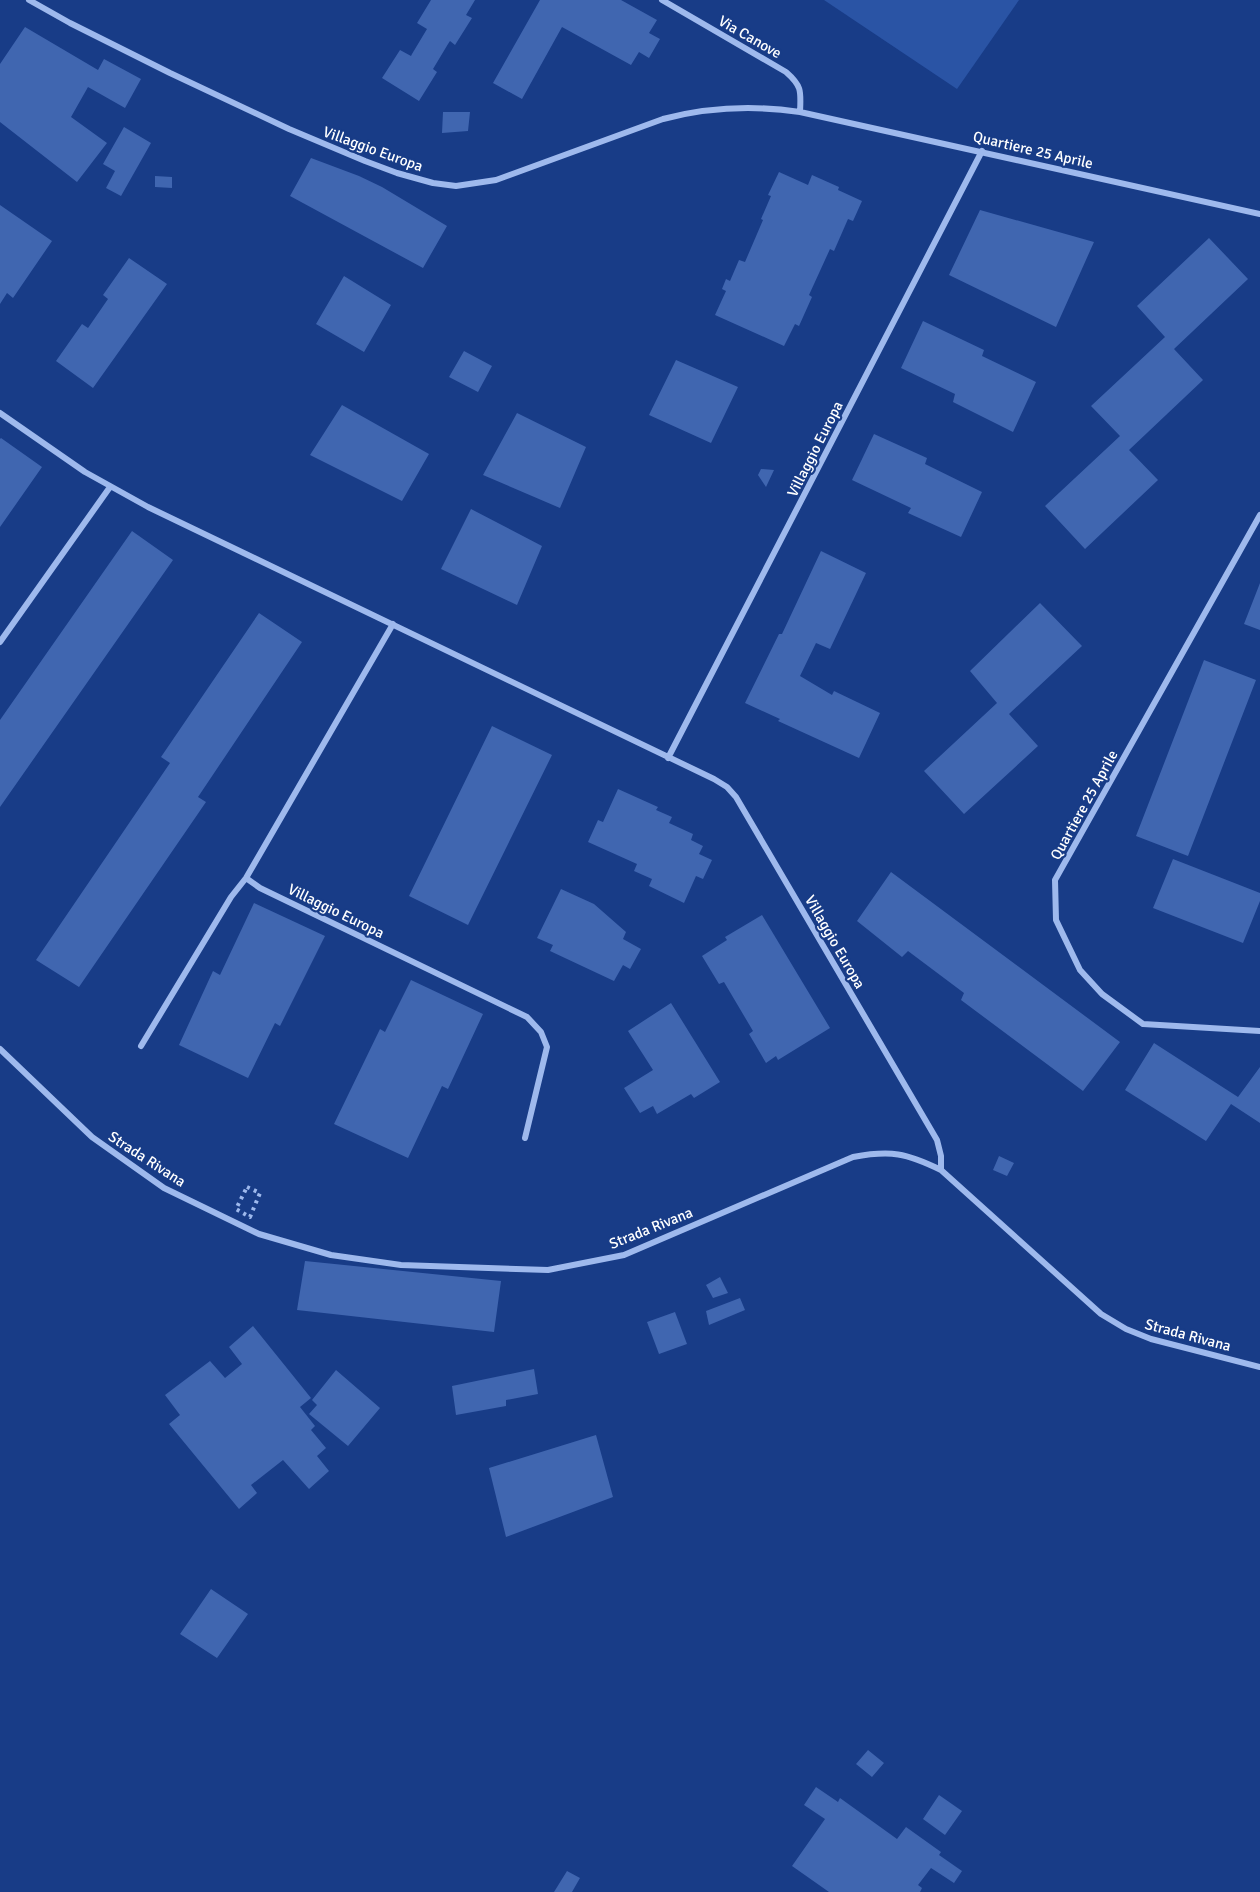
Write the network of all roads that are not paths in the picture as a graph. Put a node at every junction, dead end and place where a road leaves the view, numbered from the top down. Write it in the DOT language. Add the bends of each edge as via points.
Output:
graph roads {
  1 [pos="29,0"];
  2 [pos="662,0"];
  3 [pos="800,111"];
  4 [pos="982,151"];
  5 [pos="1260,214"];
  6 [pos="0,413"];
  7 [pos="110,487"];
  8 [pos="1260,515"];
  9 [pos="393,624"];
  10 [pos="0,642"];
  11 [pos="668,758"];
  12 [pos="246,878"];
  13 [pos="1260,1031"];
  14 [pos="141,1046"];
  15 [pos="0,1049"];
  16 [pos="525,1138"];
  17 [pos="941,1170"];
  18 [pos="1260,1367"];
  1 -- 3 [label="street, Villaggio Europa" via="289,129 365,161 433,183 456,186 496,180 691,112 739,107"];
  2 -- 3 [label="street, Via Canove" via="786,72 801,90"];
  3 -- 4 [label="street, Quartiere 25 Aprile"];
  4 -- 5 [label="street, Quartiere 25 Aprile"];
  4 -- 11 [label="street, Villaggio Europa"];
  6 -- 7 [label="street, Villaggio Europa"];
  7 -- 9 [label="street, Villaggio Europa"];
  7 -- 10 [label="street"];
  8 -- 13 [label="street, Quartiere 25 Aprile" via="1055,880 1056,920 1080,970 1102,994 1143,1024"];
  9 -- 11 [label="street, Villaggio Europa"];
  9 -- 12 [label="street"];
  11 -- 17 [label="street, Villaggio Europa" via="714,779 736,797 937,1140"];
  12 -- 14 [label="street"];
  12 -- 16 [label="street, Villaggio Europa" via="527,1017 541,1032 547,1047"];
  15 -- 17 [label="street, Strada Rivana" via="92,1137 164,1188 259,1233 331,1255 401,1265 548,1270 624,1255 853,1156 897,1153"];
  17 -- 18 [label="street, Strada Rivana" via="1101,1314 1151,1339"];
}
